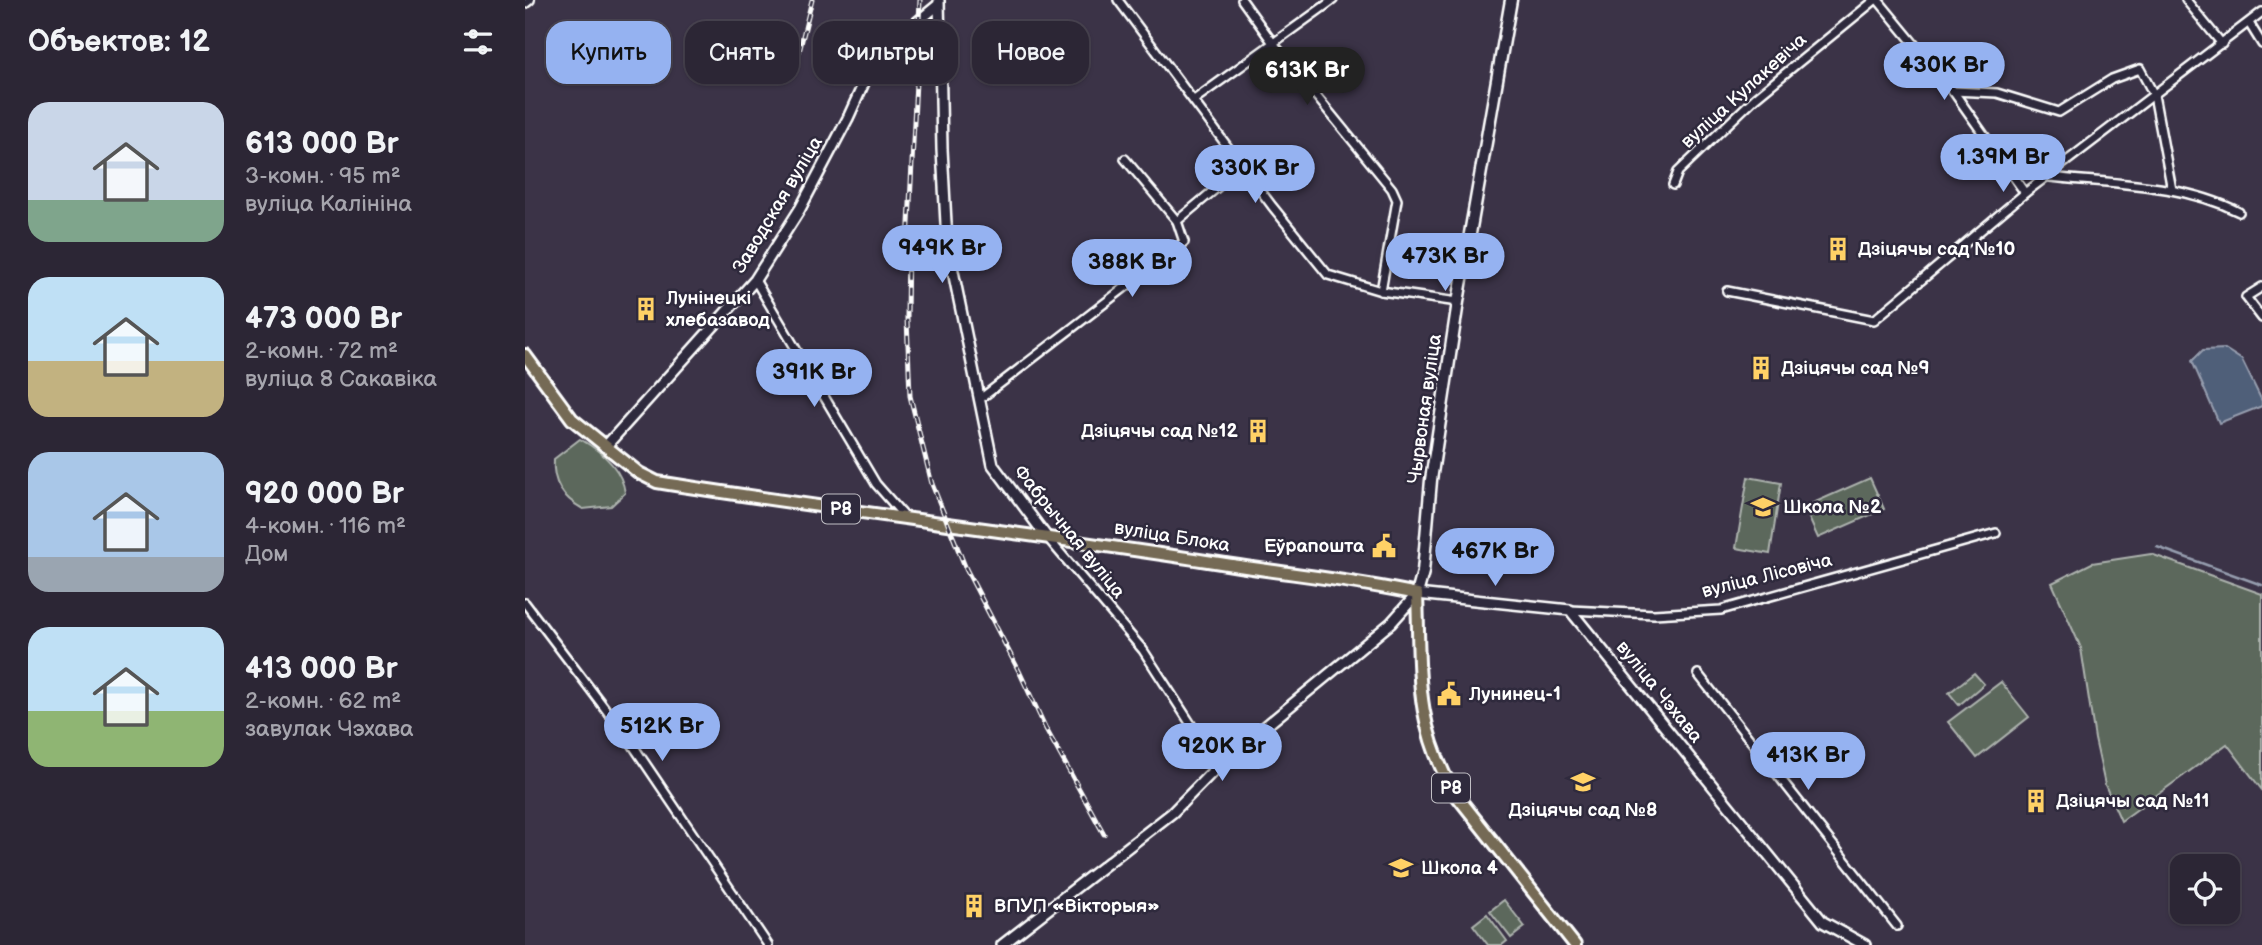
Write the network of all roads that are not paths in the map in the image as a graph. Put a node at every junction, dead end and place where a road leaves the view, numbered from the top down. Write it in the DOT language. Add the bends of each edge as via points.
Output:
graph roads {
  1 [pos="530,0"];
  2 [pos="1118,0"];
  3 [pos="1242,0"];
  4 [pos="1333,0"];
  5 [pos="1511,0"];
  6 [pos="1877,0"];
  7 [pos="2186,0"];
  8 [pos="941,2"];
  9 [pos="525,4"];
  10 [pos="2262,12"];
  11 [pos="2249,23"];
  12 [pos="1273,43"];
  13 [pos="2222,44"];
  14 [pos="2262,44"];
  15 [pos="1953,91"];
  16 [pos="2154,95"];
  17 [pos="1194,100"];
  18 [pos="1125,159"];
  19 [pos="1243,166"];
  20 [pos="2049,176"];
  21 [pos="1674,185"];
  22 [pos="2172,190"];
  23 [pos="2025,193"];
  24 [pos="2239,212"];
  25 [pos="1177,221"];
  26 [pos="755,281"];
  27 [pos="2262,286"];
  28 [pos="1381,291"];
  29 [pos="1727,291"];
  30 [pos="1458,302"];
  31 [pos="2262,318"];
  32 [pos="525,355"];
  33 [pos="980,399"];
  34 [pos="605,447"];
  35 [pos="905,517"];
  36 [pos="1996,533"];
  37 [pos="1046,536"];
  38 [pos="1417,594"];
  39 [pos="525,603"];
  40 [pos="1570,610"];
  41 [pos="1698,674"];
  42 [pos="1221,763"];
  43 [pos="1897,926"];
  44 [pos="768,945"];
  45 [pos="1002,945"];
  46 [pos="1576,945"];
  47 [pos="1865,945"];
  1 -- 9 [label="street"];
  2 -- 17 [label="street"];
  3 -- 12 [label="street"];
  4 -- 12 [label="street"];
  5 -- 30 [label="main road, Чырвоная вуліца"];
  6 -- 15 [label="street"];
  6 -- 21 [label="street, вуліца Кулакевіча" via="1755,98 1678,173"];
  7 -- 13 [label="street"];
  8 -- 26 [label="street, Заводская вуліца" via="873,63 806,197"];
  8 -- 33 [label="street, Фабрычная вуліца" via="947,242"];
  10 -- 11 [label="street"];
  11 -- 13 [label="street"];
  11 -- 14 [label="street"];
  12 -- 17 [label="street"];
  12 -- 28 [label="street" via="1392,188 1397,200"];
  13 -- 16 [label="street"];
  15 -- 16 [label="street" via="1997,93 2059,112 2112,79 2140,69"];
  15 -- 23 [label="street"];
  16 -- 20 [label="street"];
  16 -- 22 [label="street"];
  17 -- 19 [label="street"];
  18 -- 25 [label="street"];
  19 -- 25 [label="street"];
  19 -- 28 [label="street" via="1328,275"];
  20 -- 22 [label="street"];
  20 -- 23 [label="street"];
  22 -- 24 [label="street"];
  23 -- 29 [label="street" via="1874,320"];
  25 -- 33 [label="street" via="1184,242"];
  26 -- 34 [label="street, Заводская вуліца"];
  26 -- 35 [label="street" via="876,484"];
  27 -- 31 [label="street" via="2246,297"];
  28 -- 30 [label="street"];
  30 -- 38 [label="main road, Чырвоная вуліца"];
  32 -- 34 [label="main road, Р8" via="562,408"];
  33 -- 37 [label="street, Фабрычная вуліца" via="993,465"];
  34 -- 35 [label="main road, Р8" via="657,482"];
  35 -- 37 [label="main road, Р8"];
  36 -- 40 [label="street, вуліца Лісовіча" via="1721,610 1654,614"];
  37 -- 38 [label="main road, вуліца Блока / Р8"];
  37 -- 42 [label="street, Фабрычная вуліца" via="1143,650"];
  38 -- 40 [label="street, вуліца Лісовіча"];
  38 -- 42 [label="street" via="1391,623"];
  38 -- 46 [label="main road, Чырвоная вуліца / Р8" via="1420,690 1440,767 1453,792"];
  39 -- 44 [label="street" via="632,744"];
  40 -- 47 [label="street, вуліца Чэхава" via="1823,922"];
  41 -- 43 [label="street"];
  42 -- 45 [label="street" via="1172,813"];
}
